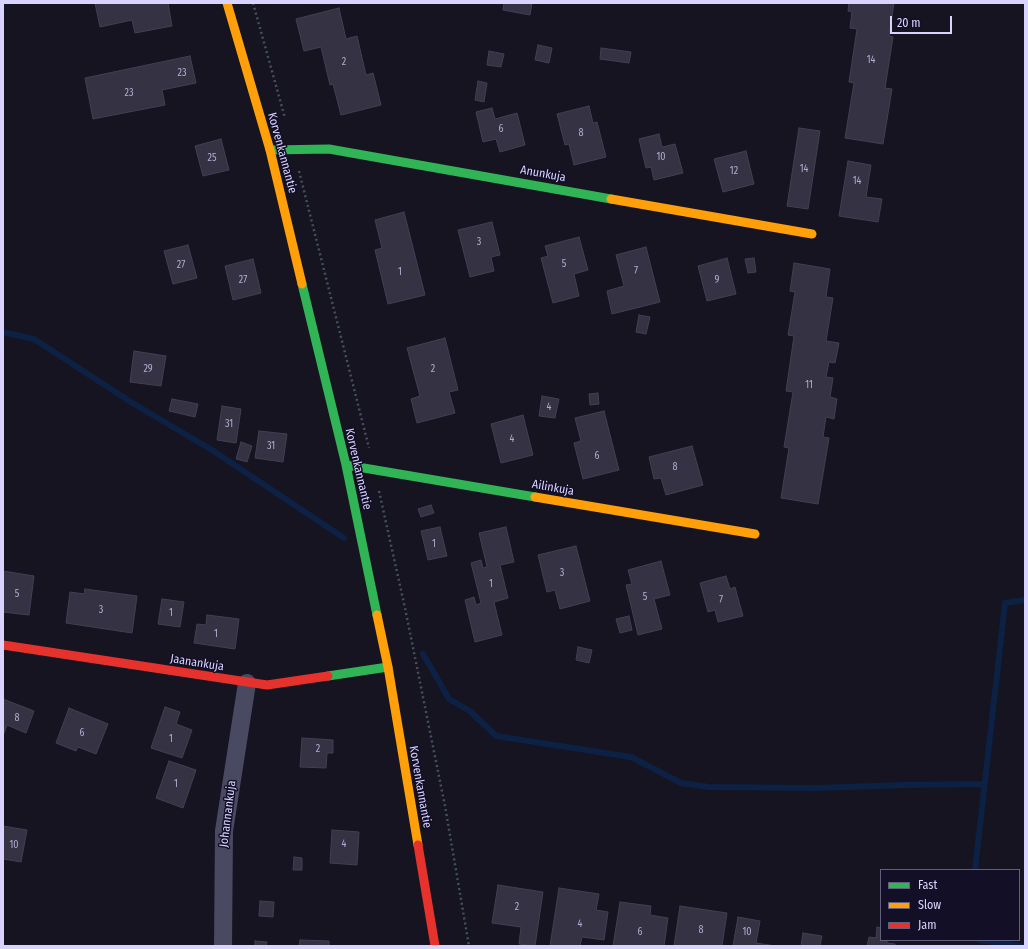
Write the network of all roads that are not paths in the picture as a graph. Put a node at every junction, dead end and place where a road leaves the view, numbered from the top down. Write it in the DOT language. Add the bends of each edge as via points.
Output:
graph roads {
  1 [pos="227,3"];
  2 [pos="270,150"];
  3 [pos="812,234"];
  4 [pos="346,466"];
  5 [pos="755,534"];
  6 [pos="3,645"];
  7 [pos="388,667"];
  8 [pos="247,683"];
  9 [pos="223,946"];
  10 [pos="435,946"];
  1 -- 2 [label="street, Korvenkannantie"];
  2 -- 3 [label="street, Anunkuja" via="329,149"];
  2 -- 4 [label="street, Korvenkannantie"];
  4 -- 5 [label="street, Ailinkuja"];
  4 -- 7 [label="street, Korvenkannantie"];
  6 -- 8 [label="street, Jaanankuja"];
  7 -- 8 [label="street, Jaanankuja" via="267,685"];
  7 -- 10 [label="street, Korvenkannantie"];
  8 -- 9 [label="street, Johannankuja" via="224,831"];
}
